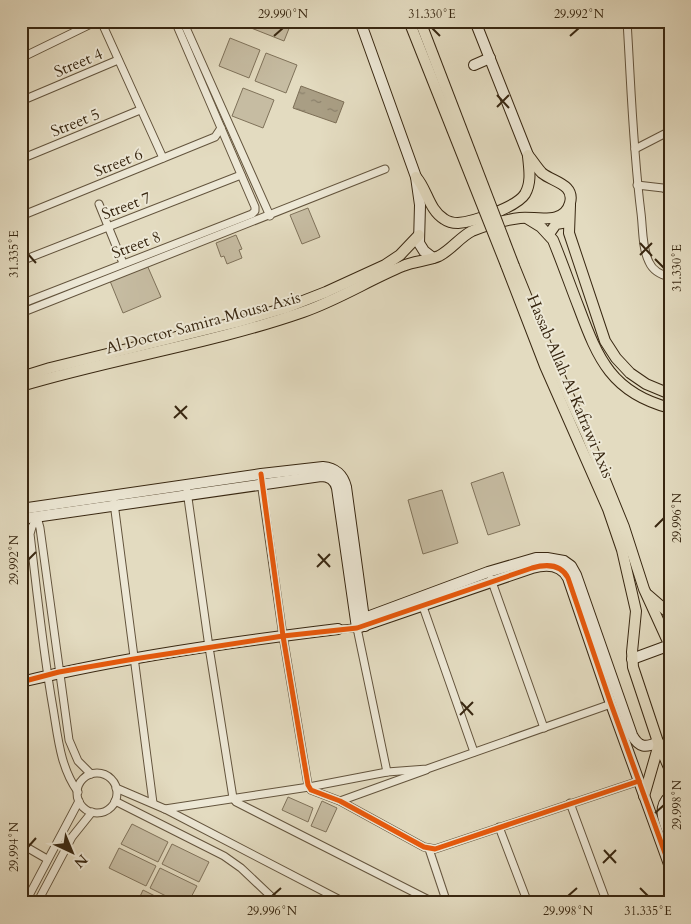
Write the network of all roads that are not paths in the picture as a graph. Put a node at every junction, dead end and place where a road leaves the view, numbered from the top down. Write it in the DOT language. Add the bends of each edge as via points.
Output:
graph roads {
  1 [pos="99,21"];
  2 [pos="174,21"];
  3 [pos="183,21"];
  4 [pos="360,21"];
  5 [pos="409,21"];
  6 [pos="420,21"];
  7 [pos="476,21"];
  8 [pos="627,21"];
  9 [pos="21,58"];
  10 [pos="490,58"];
  11 [pos="118,60"];
  12 [pos="474,65"];
  13 [pos="21,101"];
  14 [pos="140,110"];
  15 [pos="231,129"];
  16 [pos="222,130"];
  17 [pos="670,131"];
  18 [pos="635,149"];
  19 [pos="528,155"];
  20 [pos="163,158"];
  21 [pos="21,159"];
  22 [pos="385,169"];
  23 [pos="241,175"];
  24 [pos="416,177"];
  25 [pos="638,185"];
  26 [pos="670,191"];
  27 [pos="99,204"];
  28 [pos="570,205"];
  29 [pos="21,216"];
  30 [pos="270,216"];
  31 [pos="524,218"];
  32 [pos="568,222"];
  33 [pos="108,227"];
  34 [pos="549,234"];
  35 [pos="419,235"];
  36 [pos="433,258"];
  37 [pos="21,261"];
  38 [pos="123,263"];
  39 [pos="510,266"];
  40 [pos="670,278"];
  41 [pos="21,304"];
  42 [pos="21,314"];
  43 [pos="21,377"];
  44 [pos="21,386"];
  45 [pos="670,394"];
  46 [pos="670,408"];
  47 [pos="261,479"];
  48 [pos="187,490"];
  49 [pos="114,500"];
  50 [pos="21,509"];
  51 [pos="36,512"];
  52 [pos="21,519"];
  53 [pos="558,563"];
  54 [pos="490,577"];
  55 [pos="644,590"];
  56 [pos="422,602"];
  57 [pos="670,614"];
  58 [pos="361,624"];
  59 [pos="338,630"];
  60 [pos="283,636"];
  61 [pos="670,645"];
  62 [pos="209,648"];
  63 [pos="134,659"];
  64 [pos="632,659"];
  65 [pos="59,672"];
  66 [pos="47,676"];
  67 [pos="21,682"];
  68 [pos="611,704"];
  69 [pos="544,728"];
  70 [pos="659,743"];
  71 [pos="474,752"];
  72 [pos="428,769"];
  73 [pos="670,770"];
  74 [pos="388,772"];
  75 [pos="91,774"];
  76 [pos="639,780"];
  77 [pos="309,787"];
  78 [pos="116,788"];
  79 [pos="78,792"];
  80 [pos="644,796"];
  81 [pos="670,796"];
  82 [pos="233,798"];
  83 [pos="79,801"];
  84 [pos="115,801"];
  85 [pos="340,801"];
  86 [pos="153,803"];
  87 [pos="570,803"];
  88 [pos="165,809"];
  89 [pos="92,812"];
  90 [pos="499,827"];
  91 [pos="670,837"];
  92 [pos="21,844"];
  93 [pos="429,849"];
  94 [pos="47,859"];
  95 [pos="670,867"];
  96 [pos="277,902"];
  97 [pos="25,903"];
  98 [pos="37,903"];
  99 [pos="346,903"];
  100 [pos="435,903"];
  101 [pos="447,903"];
  102 [pos="528,903"];
  103 [pos="607,903"];
  1 -- 9 [label="street"];
  1 -- 11 [label="street"];
  2 -- 16 [label="street"];
  3 -- 15 [label="street"];
  4 -- 24 [label="street"];
  5 -- 39 [label="main road, Hassab Allah Al Kafrawi Axis, bridge"];
  6 -- 39 [label="main road, Hassab Allah Al Kafrawi Axis, bridge"];
  7 -- 10 [label="street"];
  8 -- 18 [label="street"];
  10 -- 12 [label="street"];
  10 -- 19 [label="street"];
  11 -- 13 [label="street, Street 4"];
  11 -- 14 [label="street"];
  14 -- 20 [label="street"];
  14 -- 21 [label="street, Street 5"];
  15 -- 16 [label="street, Street 6"];
  15 -- 30 [label="street"];
  16 -- 20 [label="street, Street 6" via="216,136"];
  16 -- 23 [label="street"];
  17 -- 18 [label="street"];
  18 -- 25 [label="street"];
  19 -- 24 [label="main road" via="528,185 519,201 464,222 449,222 440,216"];
  19 -- 28 [label="main road" via="543,174 565,186"];
  20 -- 29 [label="street, Street 6"];
  22 -- 30 [label="street"];
  23 -- 33 [label="street, Street 7"];
  23 -- 38 [label="street, Street 8" via="255,207 252,214"];
  24 -- 35 [label="street"];
  25 -- 26 [label="street"];
  25 -- 40 [label="street" via="648,259 658,273"];
  27 -- 33 [label="street"];
  28 -- 31 [label="main road, Al Doctor Samira Mousa Axis" via="552,218"];
  28 -- 32 [label="main road"];
  30 -- 42 [label="street"];
  31 -- 34 [label="main road"];
  31 -- 36 [label="main road, Al Doctor Samira Mousa Axis" via="473,231"];
  32 -- 34 [label="main road" via="556,224"];
  32 -- 45 [label="main road" via="610,350 637,379"];
  33 -- 37 [label="street, Street 7"];
  33 -- 38 [label="street"];
  34 -- 46 [label="main road" via="600,360 629,390"];
  35 -- 36 [label="street" via="422,249"];
  35 -- 43 [label="main road, Al Doctor Samira Mousa Axis" via="385,265 285,308"];
  36 -- 44 [label="main road, Al Doctor Samira Mousa Axis" via="407,264 331,302 271,322"];
  38 -- 41 [label="street, Street 8"];
  39 -- 55 [label="main road, Hassab Allah Al Kafrawi Axis" via="616,507"];
  39 -- 64 [label="main road, Hassab Allah Al Kafrawi Axis" via="542,358 608,509 622,550 636,611"];
  47 -- 48 [label="street"];
  47 -- 58 [label="street" via="321,476 335,482"];
  47 -- 60 [label="street"];
  48 -- 49 [label="street"];
  48 -- 62 [label="street"];
  49 -- 51 [label="street"];
  49 -- 63 [label="street"];
  50 -- 51 [label="street"];
  51 -- 52 [label="street"];
  51 -- 65 [label="street"];
  51 -- 66 [label="street" via="30,534"];
  53 -- 54 [label="street"];
  53 -- 68 [label="street" via="568,578"];
  53 -- 70 [label="street" via="568,564 576,575 634,738 644,746"];
  54 -- 56 [label="street"];
  54 -- 69 [label="street"];
  55 -- 57 [label="main road"];
  55 -- 61 [label="main road, Hassab Allah Al Kafrawi Axis"];
  56 -- 58 [label="street"];
  56 -- 71 [label="street"];
  58 -- 59 [label="street"];
  58 -- 74 [label="street"];
  59 -- 60 [label="street"];
  60 -- 62 [label="street"];
  60 -- 77 [label="street"];
  61 -- 64 [label="street"];
  62 -- 63 [label="street"];
  62 -- 82 [label="street"];
  63 -- 65 [label="street"];
  63 -- 86 [label="street"];
  64 -- 70 [label="main road, Hassab Allah Al Kafrawi Axis"];
  65 -- 66 [label="street"];
  65 -- 75 [label="street" via="71,747 78,761"];
  66 -- 67 [label="street"];
  66 -- 79 [label="street" via="63,762"];
  68 -- 69 [label="street"];
  68 -- 76 [label="street"];
  69 -- 71 [label="street"];
  70 -- 73 [label="main road, Hassab Allah Al Kafrawi Axis"];
  70 -- 80 [label="main road"];
  71 -- 72 [label="street"];
  72 -- 74 [label="street"];
  72 -- 85 [label="street"];
  74 -- 77 [label="street"];
  75 -- 78 [label="street" via="104,774"];
  75 -- 79 [label="street" via="83,779"];
  76 -- 80 [label="street"];
  76 -- 87 [label="street"];
  77 -- 82 [label="street"];
  77 -- 85 [label="street"];
  78 -- 84 [label="street"];
  78 -- 86 [label="street"];
  79 -- 83 [label="street"];
  80 -- 95 [label="street"];
  81 -- 91 [label="street" via="664,802 662,812"];
  82 -- 88 [label="street"];
  82 -- 100 [label="street"];
  83 -- 89 [label="street"];
  83 -- 94 [label="street"];
  84 -- 89 [label="street" via="106,810"];
  84 -- 96 [label="street" via="224,856"];
  85 -- 93 [label="street"];
  86 -- 88 [label="street"];
  87 -- 90 [label="street"];
  87 -- 103 [label="street"];
  88 -- 99 [label="street"];
  89 -- 98 [label="street" via="76,830"];
  90 -- 93 [label="street"];
  90 -- 102 [label="street"];
  92 -- 94 [label="street"];
  93 -- 101 [label="street"];
  94 -- 97 [label="street"];
}
